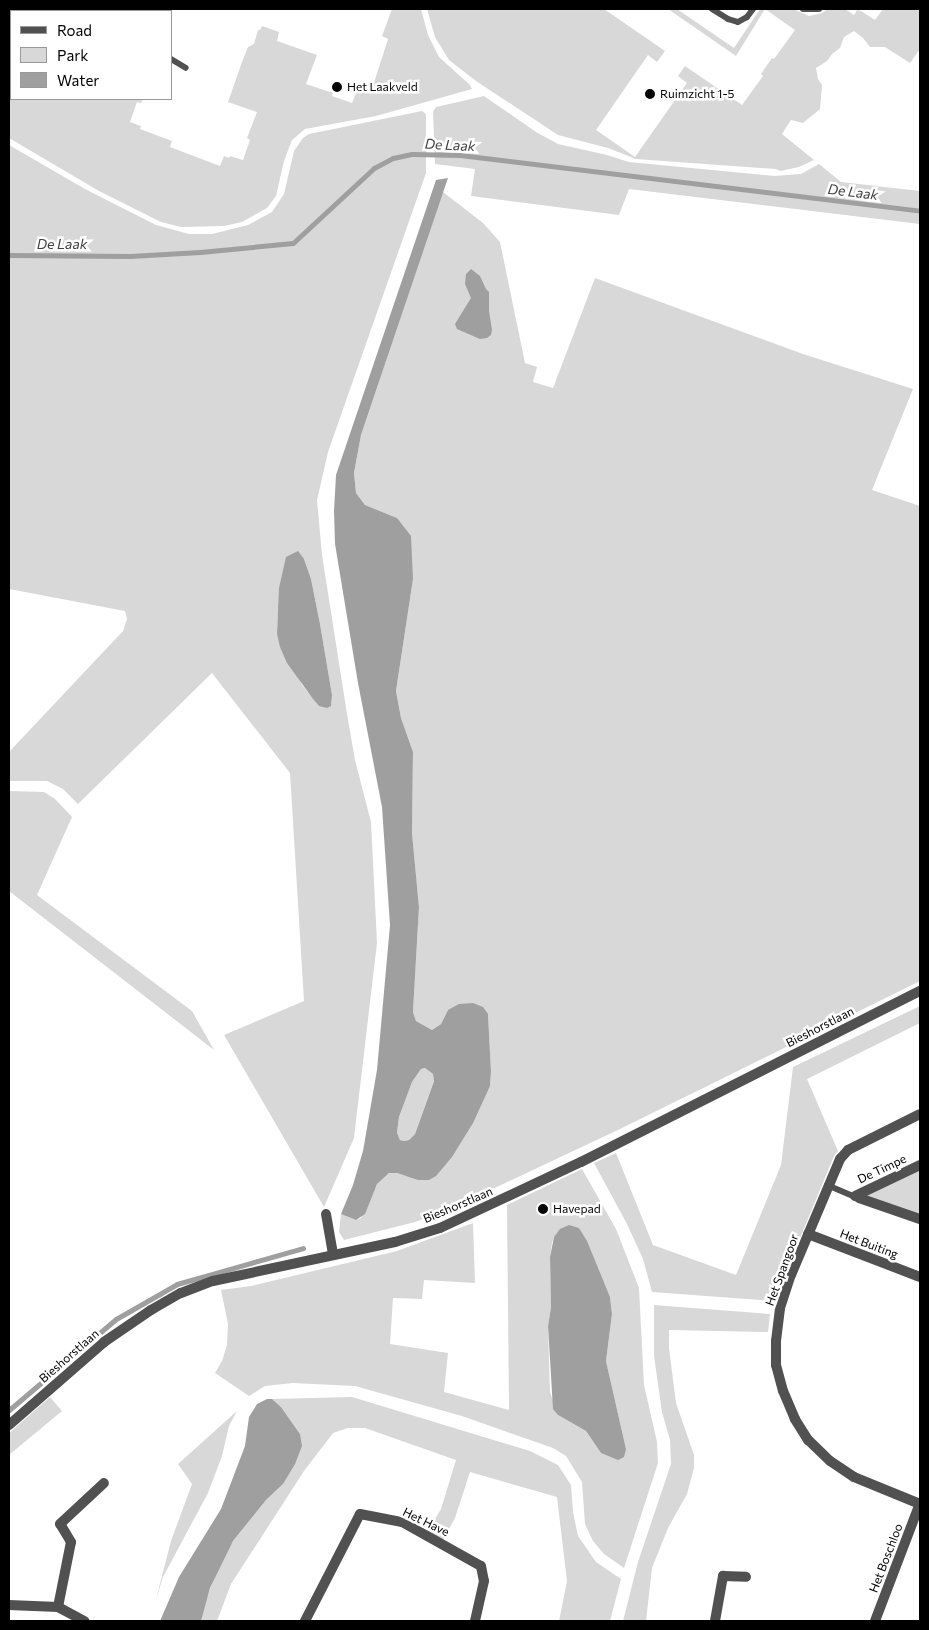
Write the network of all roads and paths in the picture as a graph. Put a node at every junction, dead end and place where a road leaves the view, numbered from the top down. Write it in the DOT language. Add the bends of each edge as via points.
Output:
graph roads {
  1 [pos="712,9"];
  2 [pos="753,9"];
  3 [pos="803,9"];
  4 [pos="819,9"];
  5 [pos="172,60"];
  6 [pos="186,68"];
  7 [pos="920,991"];
  8 [pos="920,1114"];
  9 [pos="920,1165"];
  10 [pos="827,1185"];
  11 [pos="857,1197"];
  12 [pos="326,1214"];
  13 [pos="920,1220"];
  14 [pos="808,1234"];
  15 [pos="334,1254"];
  16 [pos="920,1276"];
  17 [pos="9,1425"];
  18 [pos="104,1483"];
  19 [pos="920,1503"];
  20 [pos="746,1577"];
  21 [pos="9,1605"];
  22 [pos="58,1607"];
  23 [pos="84,1621"];
  24 [pos="305,1621"];
  25 [pos="475,1621"];
  26 [pos="715,1621"];
  27 [pos="875,1621"];
  1 -- 2 [label="lane" via="738,22"];
  3 -- 4 [label="lane"];
  5 -- 6 [label="lane"];
  7 -- 15 [label="street, Bieshorstlaan" via="485,1208 440,1228 395,1242"];
  8 -- 10 [label="street, Het Spangoor" via="848,1150"];
  9 -- 11 [label="street, De Timpe"];
  10 -- 11 [label="lane, De Timpe"];
  10 -- 14 [label="street, Het Spangoor"];
  11 -- 13 [label="street, De Timpe"];
  12 -- 15 [label="street"];
  14 -- 16 [label="street, Het Buiting"];
  14 -- 19 [label="street, Het Spangoor" via="780,1308 776,1365 782,1391 808,1440 830,1461 854,1477"];
  15 -- 17 [label="street, Bieshorstlaan" via="213,1281 181,1293 104,1342"];
  18 -- 22 [label="street" via="60,1524 71,1542"];
  19 -- 27 [label="street, Het Boschloo"];
  20 -- 26 [label="street" via="723,1576"];
  21 -- 22 [label="street"];
  22 -- 23 [label="street"];
  24 -- 25 [label="street, Het Have" via="360,1514 402,1522 481,1566 484,1581"];
}
